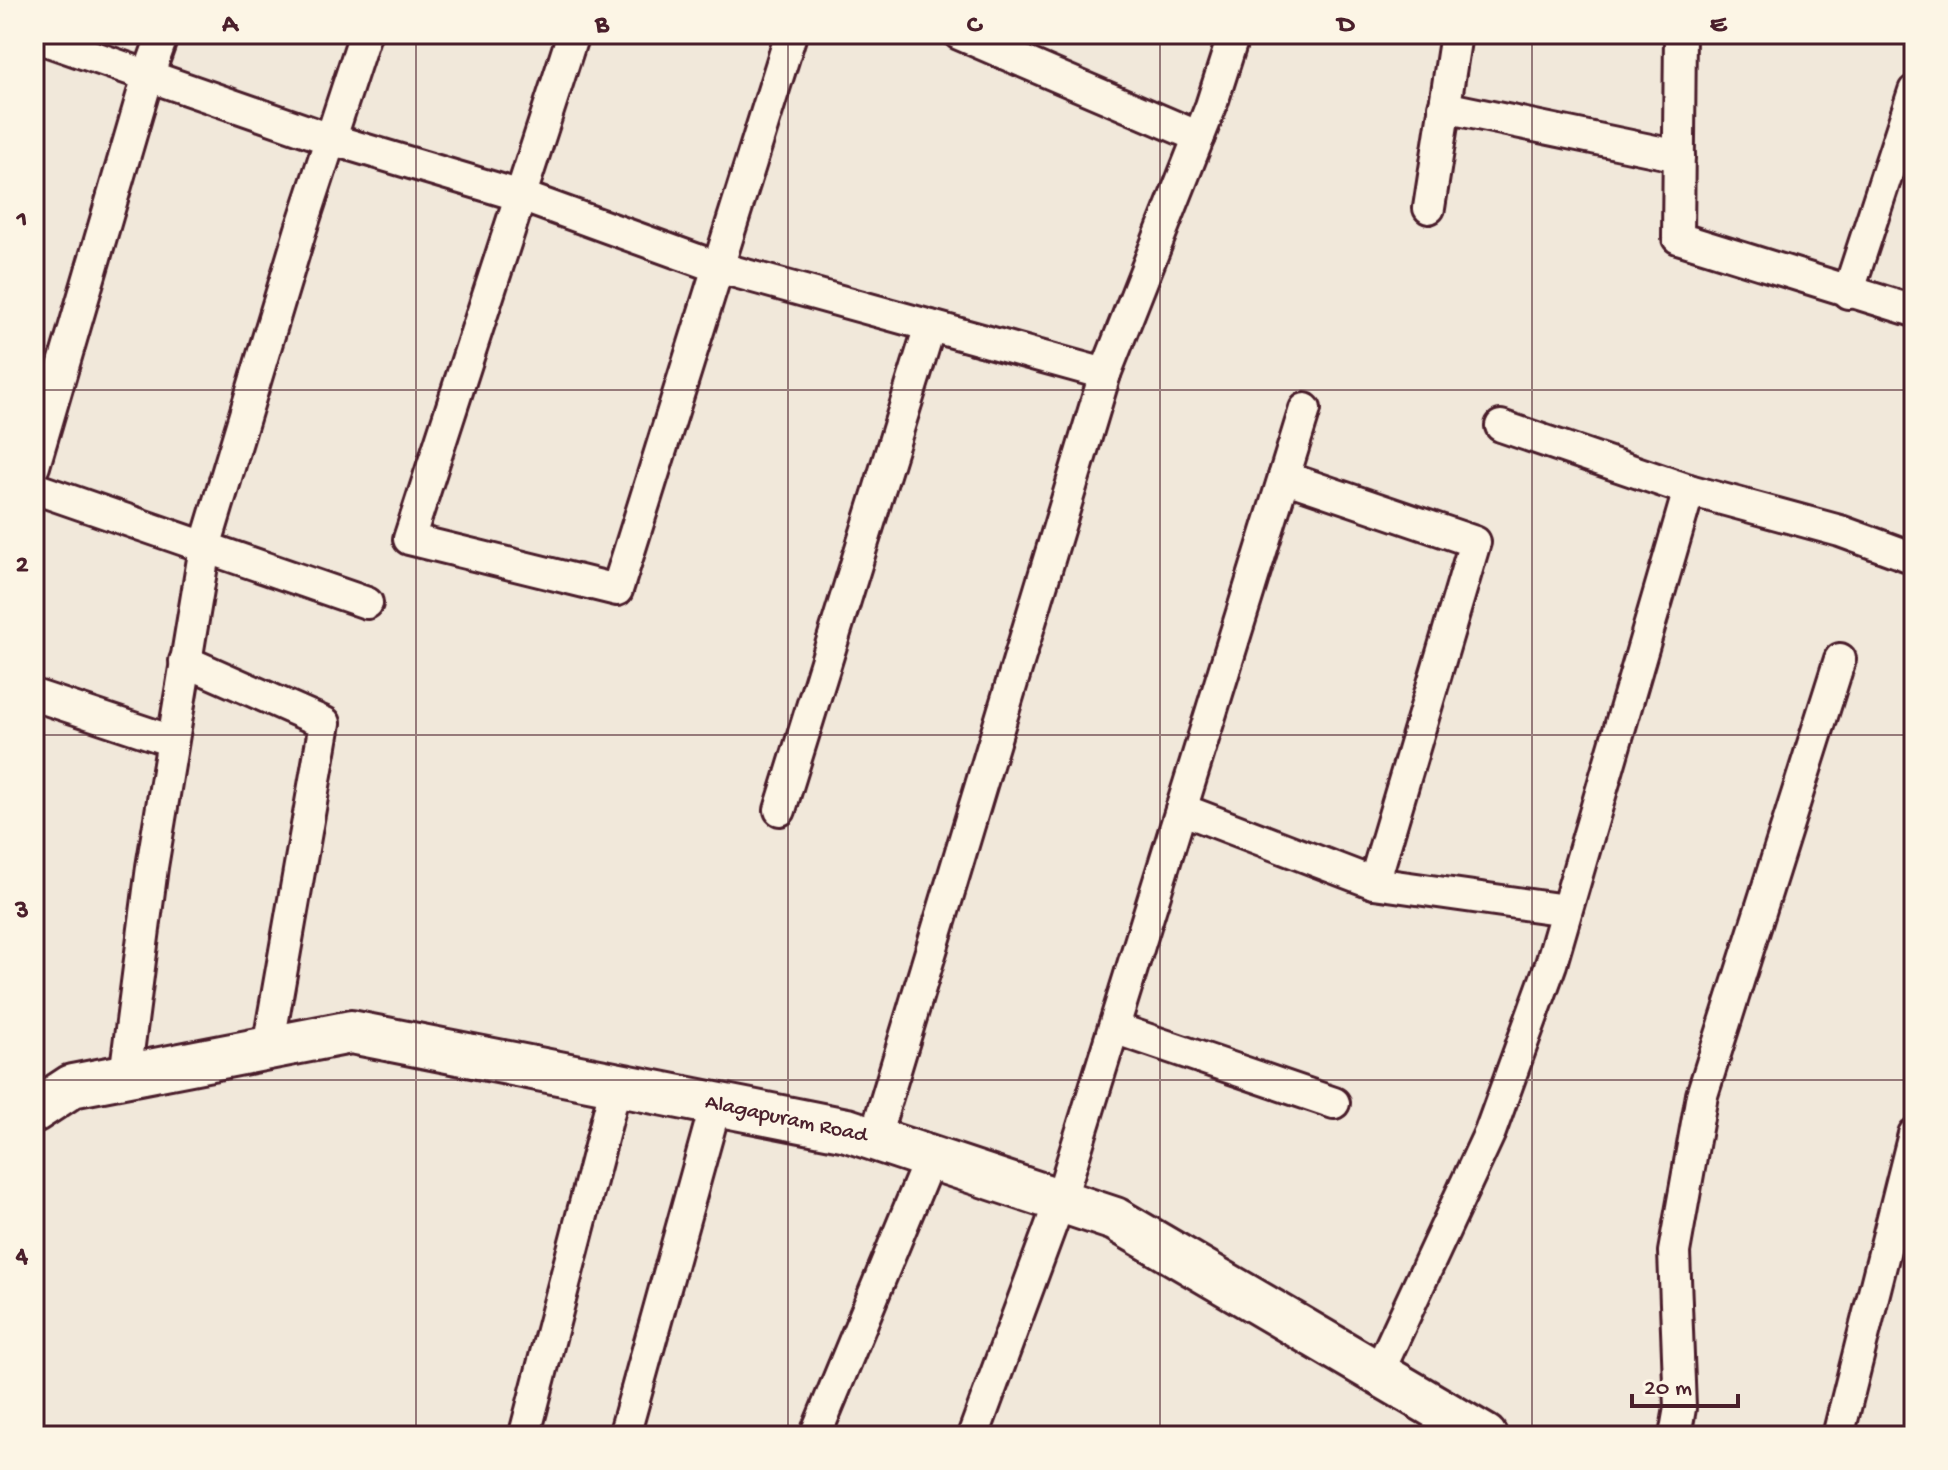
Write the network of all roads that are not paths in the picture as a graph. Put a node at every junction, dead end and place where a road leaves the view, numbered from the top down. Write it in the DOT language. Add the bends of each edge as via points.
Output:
graph roads {
  1 [pos="163,34"];
  2 [pos="365,34"];
  3 [pos="573,34"];
  4 [pos="791,34"];
  5 [pos="959,34"];
  6 [pos="1234,34"];
  7 [pos="1456,34"];
  8 [pos="1680,34"];
  9 [pos="34,36"];
  10 [pos="148,76"];
  11 [pos="1914,91"];
  12 [pos="1444,107"];
  13 [pos="1199,137"];
  14 [pos="330,139"];
  15 [pos="1679,156"];
  16 [pos="521,196"];
  17 [pos="1429,208"];
  18 [pos="717,267"];
  19 [pos="1848,293"];
  20 [pos="1914,311"];
  21 [pos="930,326"];
  22 [pos="1105,374"];
  23 [pos="1305,409"];
  24 [pos="1501,426"];
  25 [pos="34,466"];
  26 [pos="1284,477"];
  27 [pos="34,488"];
  28 [pos="1689,490"];
  29 [pos="205,547"];
  30 [pos="1914,558"];
  31 [pos="367,603"];
  32 [pos="1840,659"];
  33 [pos="185,661"];
  34 [pos="34,695"];
  35 [pos="172,741"];
  36 [pos="1181,809"];
  37 [pos="780,810"];
  38 [pos="1374,883"];
  39 [pos="1566,910"];
  40 [pos="1114,1028"];
  41 [pos="268,1048"];
  42 [pos="125,1076"];
  43 [pos="616,1085"];
  44 [pos="1334,1103"];
  45 [pos="716,1104"];
  46 [pos="34,1111"];
  47 [pos="1914,1134"];
  48 [pos="874,1140"];
  49 [pos="930,1158"];
  50 [pos="1060,1201"];
  51 [pos="1379,1371"];
  52 [pos="526,1430"];
  53 [pos="975,1435"];
  54 [pos="624,1436"];
  55 [pos="815,1436"];
  56 [pos="1485,1436"];
  57 [pos="1675,1436"];
  58 [pos="1838,1436"];
  1 -- 10 [label="street"];
  2 -- 14 [label="street"];
  3 -- 16 [label="street"];
  4 -- 18 [label="street"];
  5 -- 13 [label="street"];
  6 -- 13 [label="street"];
  7 -- 12 [label="street"];
  8 -- 15 [label="street"];
  9 -- 10 [label="street"];
  10 -- 14 [label="street"];
  10 -- 25 [label="street"];
  11 -- 19 [label="street"];
  12 -- 15 [label="street"];
  12 -- 17 [label="street"];
  13 -- 22 [label="street"];
  14 -- 16 [label="street"];
  14 -- 29 [label="street"];
  15 -- 19 [label="street" via="1678,238"];
  16 -- 18 [label="street"];
  16 -- 18 [label="street" via="409,539 617,590"];
  18 -- 21 [label="street"];
  19 -- 20 [label="street"];
  21 -- 22 [label="street"];
  21 -- 37 [label="street"];
  22 -- 48 [label="street"];
  23 -- 26 [label="street"];
  24 -- 28 [label="street"];
  26 -- 36 [label="street"];
  26 -- 38 [label="street" via="1475,542"];
  27 -- 29 [label="street"];
  28 -- 30 [label="street" via="1840,531"];
  28 -- 39 [label="street"];
  29 -- 31 [label="street"];
  29 -- 33 [label="street"];
  32 -- 57 [label="street" via="1702,1095 1674,1252 1680,1408"];
  33 -- 35 [label="street"];
  33 -- 41 [label="street" via="325,723"];
  34 -- 35 [label="street"];
  35 -- 42 [label="street"];
  36 -- 38 [label="street"];
  36 -- 40 [label="street"];
  38 -- 39 [label="street"];
  39 -- 51 [label="street" via="1490,1132"];
  40 -- 44 [label="street"];
  40 -- 50 [label="street"];
  41 -- 42 [label="main road, Alagapuram Road"];
  41 -- 43 [label="main road, Alagapuram Road" via="351,1032"];
  42 -- 46 [label="main road, Alagapuram Road" via="72,1086"];
  43 -- 45 [label="main road, Alagapuram Road"];
  43 -- 52 [label="street"];
  45 -- 48 [label="main road, Alagapuram Road"];
  45 -- 54 [label="street"];
  47 -- 58 [label="street"];
  48 -- 49 [label="main road, Alagapuram Road"];
  49 -- 50 [label="main road, Alagapuram Road"];
  49 -- 55 [label="street"];
  50 -- 51 [label="main road, Alagapuram Road" via="1115,1219"];
  50 -- 53 [label="street"];
  51 -- 56 [label="main road, Alagapuram Road"];
}
